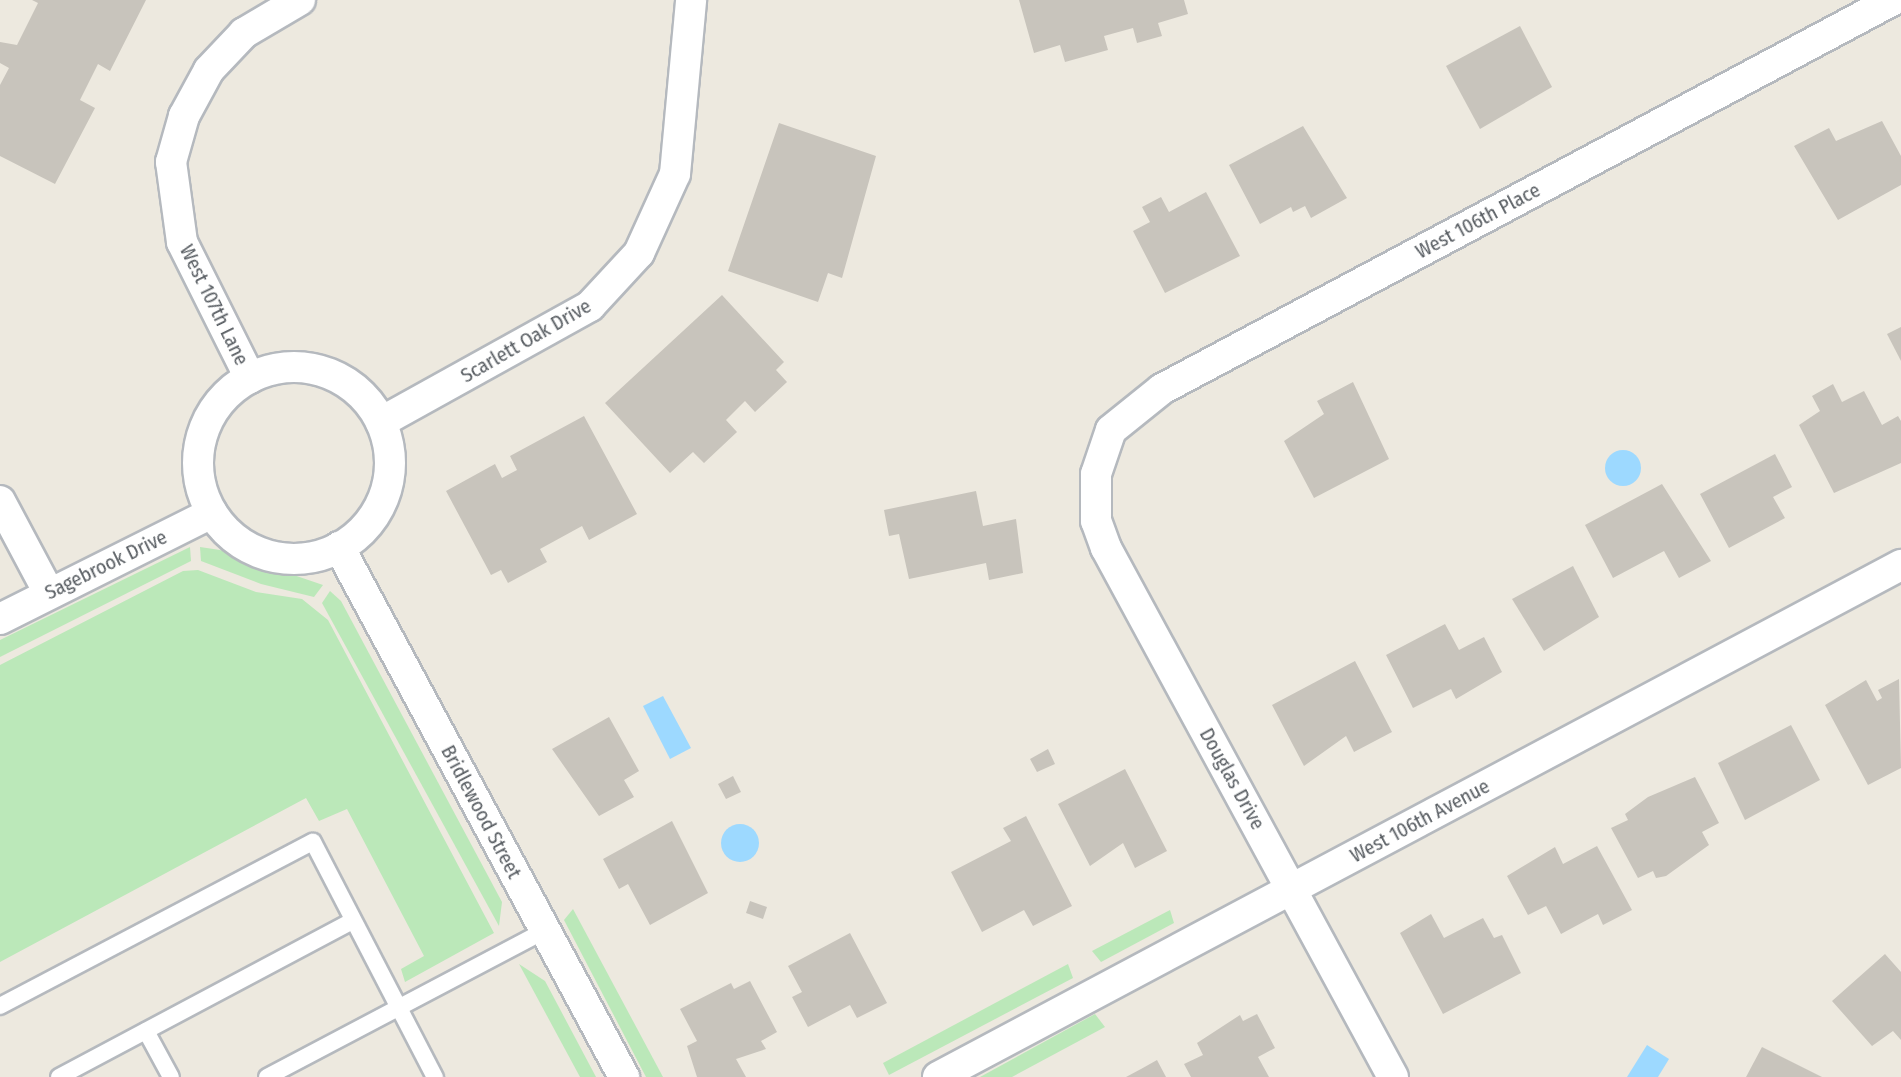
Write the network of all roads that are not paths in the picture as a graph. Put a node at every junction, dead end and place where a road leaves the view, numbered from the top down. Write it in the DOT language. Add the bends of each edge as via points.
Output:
graph roads {
  1 [pos="300,0"];
  2 [pos="691,0"];
  3 [pos="1893,0"];
  4 [pos="250,378"];
  5 [pos="381,422"];
  6 [pos="1096,474"];
  7 [pos="0,501"];
  8 [pos="212,513"];
  9 [pos="339,547"];
  10 [pos="1901,565"];
  11 [pos="49,593"];
  12 [pos="0,619"];
  13 [pos="1291,889"];
  14 [pos="353,921"];
  15 [pos="546,930"];
  16 [pos="0,1006"];
  17 [pos="398,1007"];
  18 [pos="146,1031"];
  19 [pos="59,1077"];
  20 [pos="171,1077"];
  21 [pos="267,1077"];
  22 [pos="435,1077"];
  23 [pos="624,1077"];
  24 [pos="938,1077"];
  25 [pos="1393,1077"];
  1 -- 4 [label="street, West 107th Lane" via="244,33 209,70 184,116 171,162 182,242"];
  2 -- 5 [label="street, Scarlett Oak Drive" via="675,174 639,253 590,306"];
  3 -- 6 [label="street, West 106th Place" via="1162,389 1111,430"];
  4 -- 5 [label="street" via="287,367 325,372 358,392"];
  4 -- 8 [label="street" via="220,402 201,437 199,476"];
  5 -- 9 [label="street" via="390,457 385,493 368,524"];
  6 -- 13 [label="street, Douglas Drive" via="1096,521 1106,548"];
  7 -- 11 [label="street"];
  8 -- 9 [label="street" via="236,540 268,556 305,558"];
  8 -- 11 [label="street, Sagebrook Drive"];
  9 -- 15 [label="street, Bridlewood Street"];
  10 -- 13 [label="street, West 106th Avenue"];
  11 -- 12 [label="street, Sagebrook Drive"];
  13 -- 24 [label="street, West 106th Avenue"];
  13 -- 25 [label="street, Douglas Drive"];
  14 -- 16 [label="lane" via="313,842"];
  14 -- 17 [label="lane"];
  14 -- 18 [label="lane"];
  15 -- 17 [label="lane"];
  15 -- 23 [label="street, Bridlewood Street"];
  17 -- 21 [label="lane"];
  17 -- 22 [label="lane"];
  18 -- 19 [label="lane"];
  18 -- 20 [label="lane"];
}
